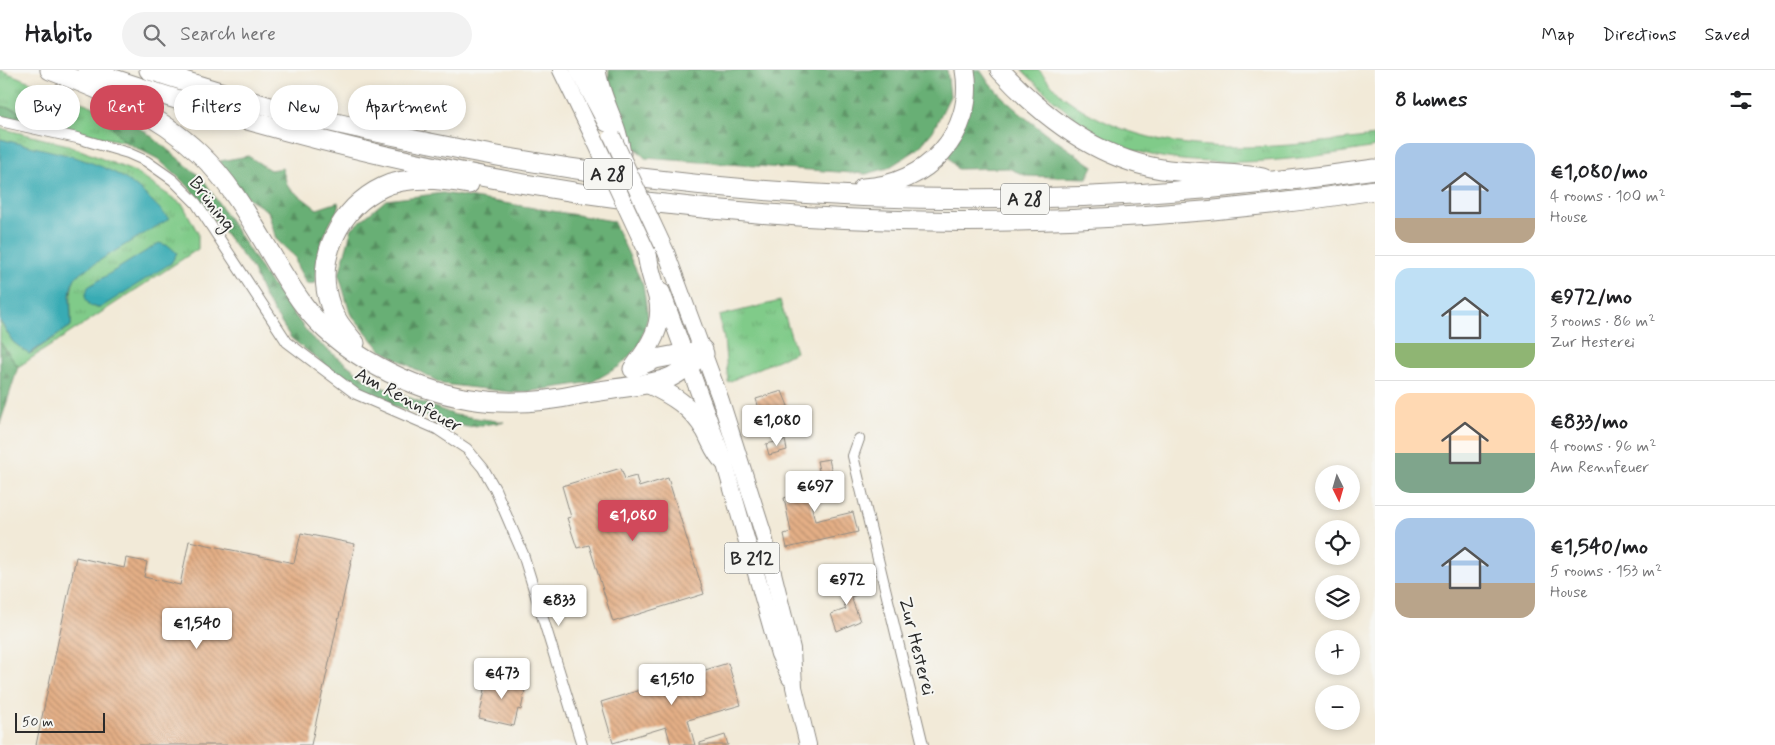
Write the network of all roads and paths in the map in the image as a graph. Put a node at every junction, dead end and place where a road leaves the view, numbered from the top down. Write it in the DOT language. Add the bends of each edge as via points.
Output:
graph roads {
  1 [pos="50,70"];
  2 [pos="88,70"];
  3 [pos="149,70"];
  4 [pos="561,70"];
  5 [pos="578,70"];
  6 [pos="596,70"];
  7 [pos="965,70"];
  8 [pos="1000,70"];
  9 [pos="0,121"];
  10 [pos="618,142"];
  11 [pos="1375,168"];
  12 [pos="519,182"];
  13 [pos="1279,182"];
  14 [pos="1375,190"];
  15 [pos="771,191"];
  16 [pos="226,251"];
  17 [pos="646,252"];
  18 [pos="695,356"];
  19 [pos="633,369"];
  20 [pos="386,370"];
  21 [pos="648,383"];
  22 [pos="602,390"];
  23 [pos="859,439"];
  24 [pos="724,461"];
  25 [pos="794,687"];
  26 [pos="582,745"];
  27 [pos="808,745"];
  28 [pos="923,745"];
  1 -- 20 [label="highway" via="135,107 169,128 199,153 239,202 304,306 329,333"];
  2 -- 12 [label="highway, A 28" via="253,123 406,160"];
  3 -- 15 [label="highway, A 28" via="276,108 455,148 656,180"];
  4 -- 17 [label="main road, B 212, bridge"];
  5 -- 10 [label="main road, B 212"];
  6 -- 10 [label="highway"];
  7 -- 15 [label="highway" via="967,94 964,115 932,162 912,176 874,187 787,184"];
  8 -- 13 [label="highway" via="1058,124 1096,147 1166,170 1237,173"];
  9 -- 16 [label="street, Brüning" via="76,138 128,153 146,162 173,180 196,203"];
  10 -- 18 [label="main road, B 212, bridge" via="666,252"];
  11 -- 13 [label="highway, A 28"];
  12 -- 14 [label="highway, A 28" via="732,210 939,221 1221,209"];
  12 -- 20 [label="highway" via="495,189 458,182 405,181 383,187 362,200 343,219 331,241 326,265 330,305 340,326"];
  13 -- 15 [label="highway, A 28" via="1220,189 1029,199 932,200"];
  16 -- 26 [label="street, Am Rennfeuer" via="287,342 356,394 437,429 467,449 482,468 495,489 523,554"];
  17 -- 18 [label="main road, B 212"];
  17 -- 19 [label="highway" via="659,300 659,314 654,338"];
  18 -- 19 [label="highway" via="655,359"];
  18 -- 21 [label="highway" via="670,378"];
  18 -- 24 [label="main road, B 212"];
  18 -- 25 [label="main road, B 212" via="763,533 792,649"];
  19 -- 22 [label="highway"];
  20 -- 22 [label="highway" via="436,391 470,399 540,401"];
  21 -- 22 [label="highway"];
  21 -- 24 [label="highway" via="672,394 693,411 716,454"];
  23 -- 28 [label="street, Zur Hesterei" via="853,456"];
  24 -- 25 [label="main road, B 212" via="780,654"];
  25 -- 27 [label="main road, B 212"];
}
